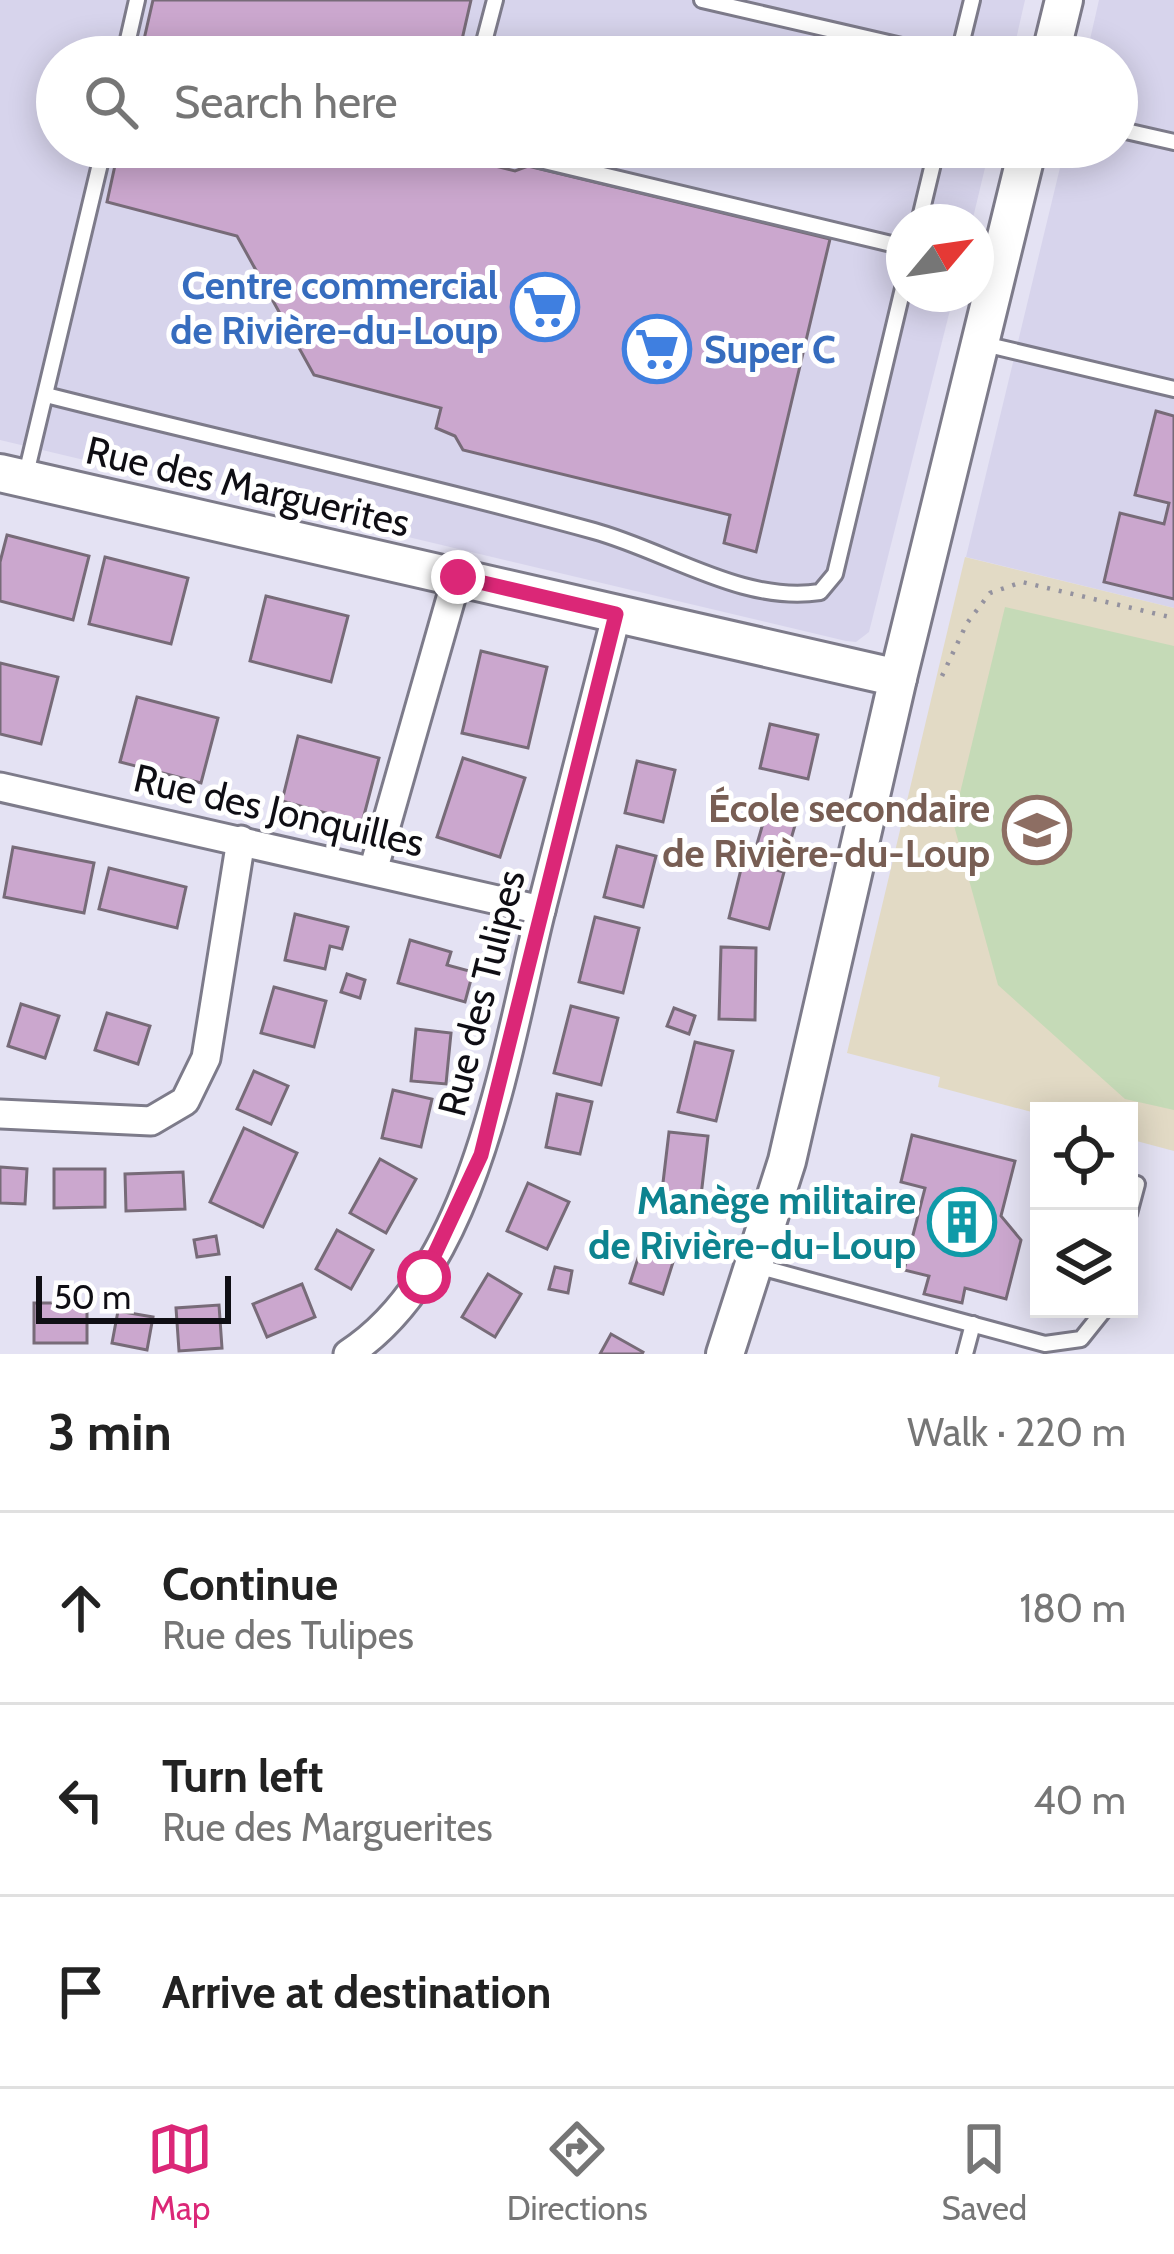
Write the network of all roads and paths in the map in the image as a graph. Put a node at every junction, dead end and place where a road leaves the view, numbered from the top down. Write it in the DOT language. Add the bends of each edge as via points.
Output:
graph roads {
  1 [pos="137,0"];
  2 [pos="495,0"];
  3 [pos="702,0"];
  4 [pos="972,0"];
  5 [pos="1064,0"];
  6 [pos="129,36"];
  7 [pos="486,36"];
  8 [pos="858,36"];
  9 [pos="963,36"];
  10 [pos="1055,36"];
  11 [pos="1138,134"];
  12 [pos="1174,142"];
  13 [pos="99,168"];
  14 [pos="574,168"];
  15 [pos="932,168"];
  16 [pos="1023,168"];
  17 [pos="923,204"];
  18 [pos="886,243"];
  19 [pos="897,312"];
  20 [pos="979,343"];
  21 [pos="1174,389"];
  22 [pos="46,395"];
  23 [pos="12,476"];
  24 [pos="458,577"];
  25 [pos="616,614"];
  26 [pos="1174,618"];
  27 [pos="942,676"];
  28 [pos="898,678"];
  29 [pos="0,787"];
  30 [pos="241,840"];
  31 [pos="373,871"];
  32 [pos="541,910"];
  33 [pos="0,1114"];
  34 [pos="756,1266"];
  35 [pos="1098,1318"];
  36 [pos="973,1324"];
  37 [pos="348,1354"];
  38 [pos="725,1354"];
  39 [pos="965,1354"];
  1 -- 6 [label="lane"];
  2 -- 7 [label="lane"];
  3 -- 8 [label="lane"];
  4 -- 9 [label="lane"];
  5 -- 10 [label="street"];
  11 -- 12 [label="lane"];
  13 -- 22 [label="lane"];
  14 -- 18 [label="lane"];
  15 -- 17 [label="lane"];
  16 -- 20 [label="street"];
  19 -- 22 [label="lane" via="835,574 820,592 794,596 599,532"];
  20 -- 21 [label="lane"];
  20 -- 28 [label="street"];
  22 -- 23 [label="lane"];
  23 -- 24 [label="street, Rue des Marguerites"];
  24 -- 25 [label="street, Rue des Marguerites"];
  24 -- 31 [label="street"];
  25 -- 28 [label="street, Rue des Marguerites"];
  25 -- 32 [label="street, Rue des Tulipes"];
  26 -- 27 [label="path" via="1022,582 990,593"];
  28 -- 34 [label="street"];
  29 -- 30 [label="street, Rue des Jonquilles"];
  30 -- 31 [label="street, Rue des Jonquilles"];
  30 -- 33 [label="street" via="206,1058 185,1101 151,1120"];
  31 -- 32 [label="street, Rue des Jonquilles"];
  32 -- 37 [label="street, Rue des Tulipes" via="481,1155 424,1277 376,1336"];
  34 -- 36 [label="lane"];
  34 -- 38 [label="street"];
  35 -- 36 [label="lane" via="1081,1339 1062,1344"];
  36 -- 39 [label="lane"];
}
